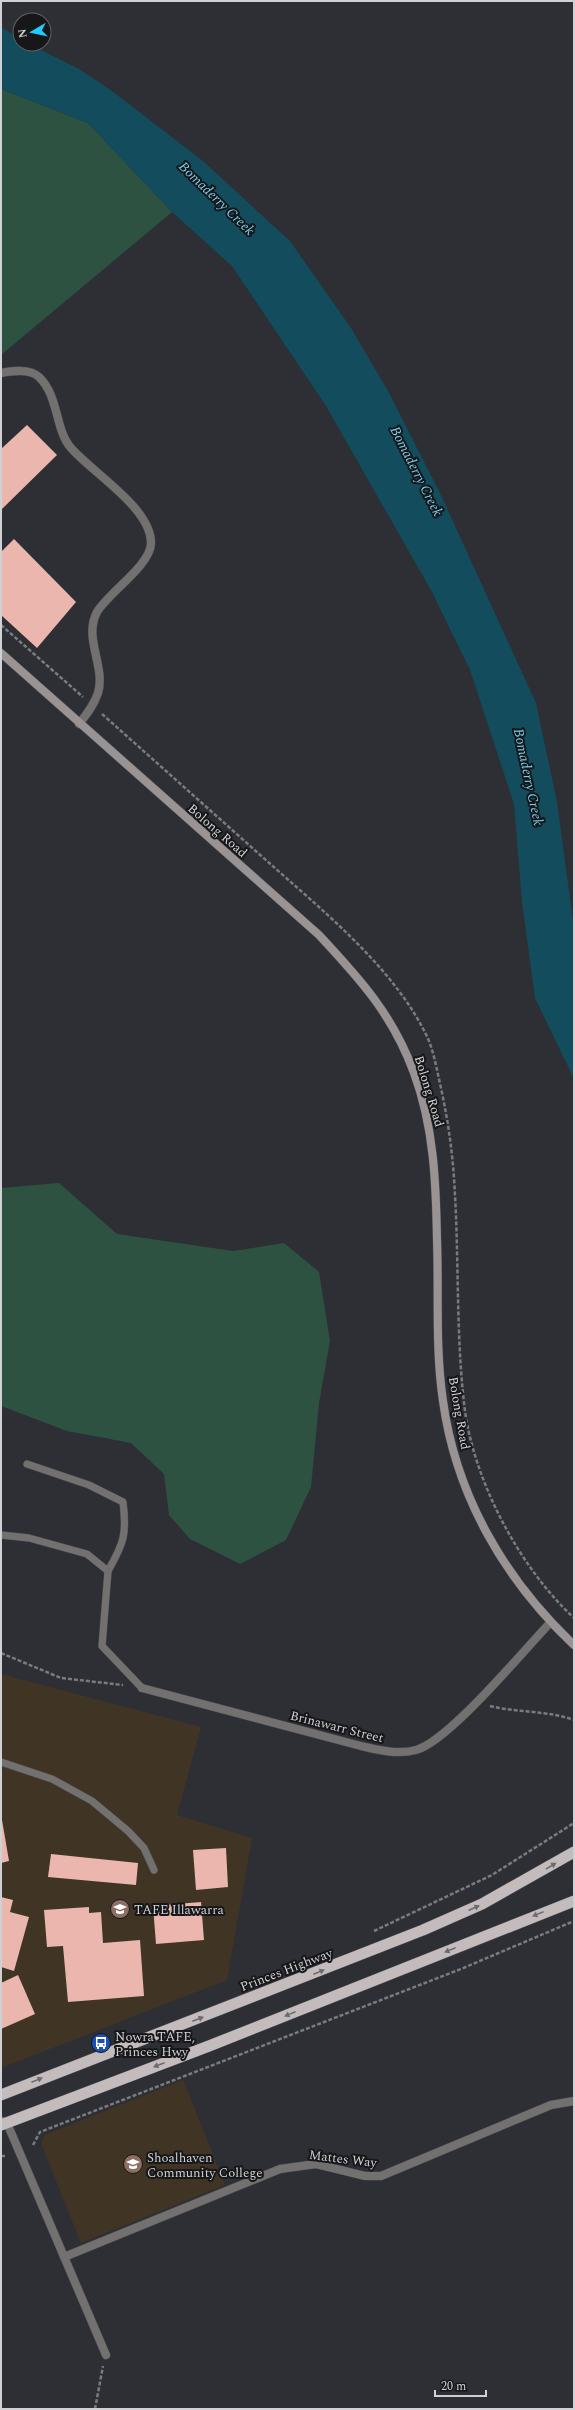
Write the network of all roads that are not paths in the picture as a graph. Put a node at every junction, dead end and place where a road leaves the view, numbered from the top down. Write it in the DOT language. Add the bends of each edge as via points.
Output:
graph roads {
  1 [pos="1,373"];
  2 [pos="1,653"];
  3 [pos="79,724"];
  4 [pos="27,1464"];
  5 [pos="1,1535"];
  6 [pos="108,1571"];
  7 [pos="550,1623"];
  8 [pos="574,1645"];
  9 [pos="142,1688"];
  10 [pos="1,1762"];
  11 [pos="574,1852"];
  12 [pos="154,1870"];
  13 [pos="574,1901"];
  14 [pos="1,2095"];
  15 [pos="574,2102"];
  16 [pos="3,2123"];
  17 [pos="64,2257"];
  18 [pos="106,2355"];
  1 -- 3 [label="street" via="18,370 37,376 48,387 68,444 86,465 122,494 146,522 151,544 145,558 97,612 92,633 98,692"];
  2 -- 3 [label="main road, Bolong Road"];
  3 -- 7 [label="main road, Bolong Road" via="319,935 363,982 400,1042 415,1074 428,1120 435,1166 438,1342 448,1433 477,1514 524,1593"];
  4 -- 6 [label="lane" via="89,1485 123,1502 126,1526 119,1552"];
  5 -- 6 [label="lane" via="29,1538 87,1554"];
  6 -- 9 [label="lane" via="102,1646"];
  7 -- 8 [label="main road, Bolong Road"];
  7 -- 9 [label="street, Brinawarr Street" via="444,1734 416,1750 389,1752 361,1746"];
  10 -- 12 [label="lane" via="52,1779 92,1801 144,1848"];
  14 -- 11 [label="highway, Princes Highway, one-way" via="422,1930 482,1904"];
  13 -- 16 [label="highway, one-way" via="216,2043"];
  15 -- 17 [label="street, Mattes Way" via="551,2105 381,2176 365,2176 316,2164 280,2169"];
  16 -- 17 [label="street"];
  17 -- 18 [label="street"];
}
